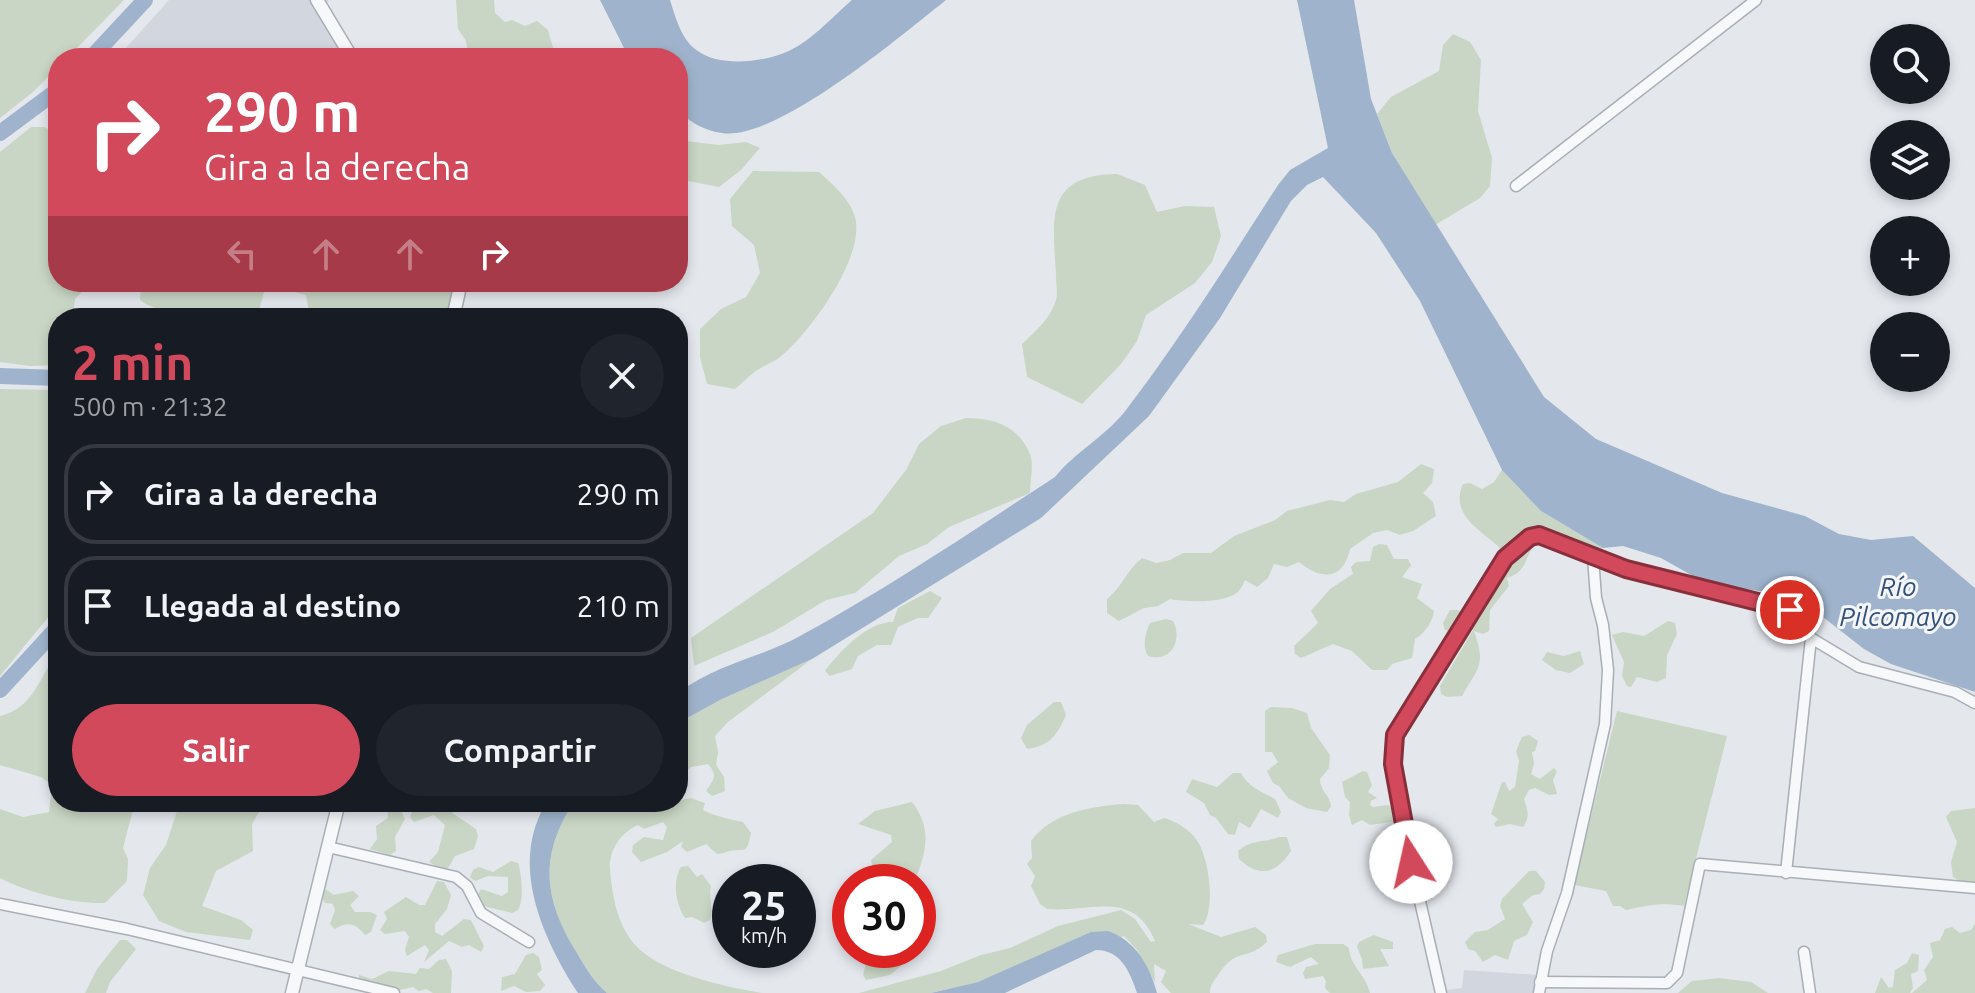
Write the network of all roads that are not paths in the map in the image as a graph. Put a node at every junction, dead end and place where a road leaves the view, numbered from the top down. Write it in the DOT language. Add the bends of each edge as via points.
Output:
graph roads {
  1 [pos="317,0"];
  2 [pos="1756,0"];
  3 [pos="346,48"];
  4 [pos="1516,186"];
  5 [pos="1593,557"];
  6 [pos="1811,638"];
  7 [pos="1975,703"];
  8 [pos="337,812"];
  9 [pos="328,847"];
  10 [pos="1786,873"];
  11 [pos="1975,888"];
  12 [pos="0,904"];
  13 [pos="529,942"];
  14 [pos="1804,952"];
  15 [pos="298,971"];
  16 [pos="1539,988"];
  17 [pos="292,993"];
  18 [pos="394,993"];
  19 [pos="1441,993"];
  20 [pos="1810,993"];
  1 -- 3 [label="street"];
  2 -- 4 [label="street"];
  5 -- 6 [label="street" via="1790,610 1801,616"];
  5 -- 16 [label="street" via="1608,670 1605,724 1567,893"];
  5 -- 19 [label="street" via="1539,535 1521,543 1505,558 1395,735 1393,764"];
  6 -- 7 [label="street" via="1859,667 1955,692"];
  6 -- 10 [label="street"];
  8 -- 9 [label="street"];
  9 -- 13 [label="street" via="456,877 481,913"];
  9 -- 15 [label="street"];
  10 -- 11 [label="street"];
  10 -- 16 [label="street" via="1700,864 1677,973 1667,983"];
  12 -- 15 [label="street"];
  14 -- 20 [label="street"];
  15 -- 17 [label="street"];
  15 -- 18 [label="street"];
}
